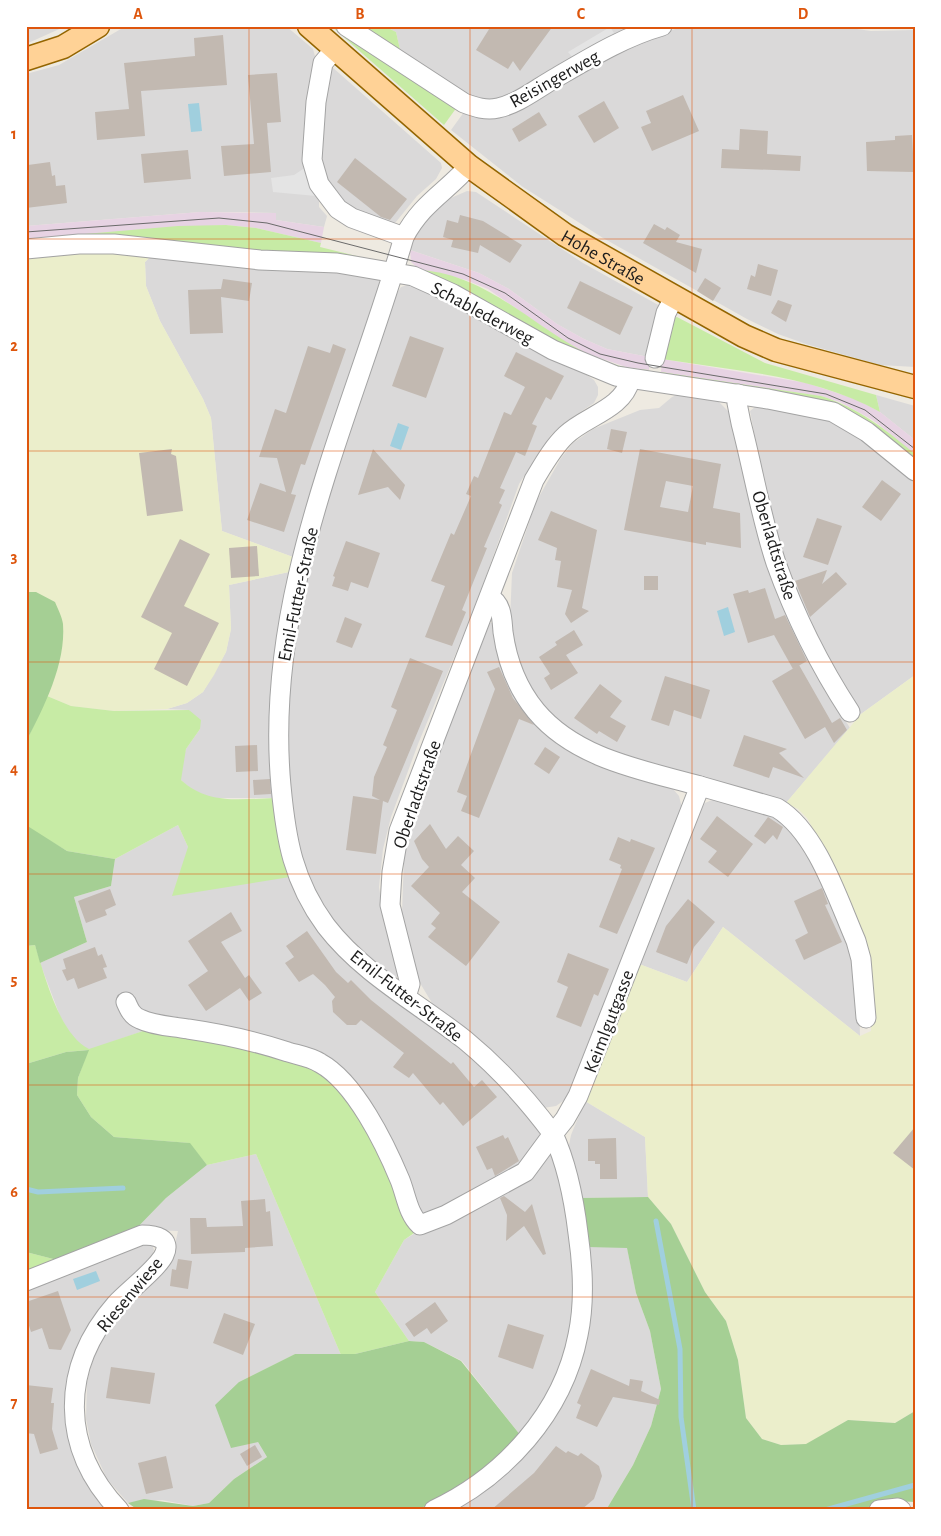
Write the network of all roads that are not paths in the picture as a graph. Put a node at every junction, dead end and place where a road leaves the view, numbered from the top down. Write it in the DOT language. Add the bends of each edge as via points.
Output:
graph roads {
  1 [pos="98,26"];
  2 [pos="309,26"];
  3 [pos="346,26"];
  4 [pos="662,26"];
  5 [pos="335,49"];
  6 [pos="26,59"];
  7 [pos="469,166"];
  8 [pos="404,237"];
  9 [pos="26,249"];
  10 [pos="393,272"];
  11 [pos="674,298"];
  12 [pos="655,371"];
  13 [pos="630,380"];
  14 [pos="914,385"];
  15 [pos="738,394"];
  16 [pos="915,471"];
  17 [pos="490,598"];
  18 [pos="850,712"];
  19 [pos="700,786"];
  20 [pos="406,997"];
  21 [pos="126,1002"];
  22 [pos="866,1018"];
  23 [pos="553,1134"];
  24 [pos="26,1280"];
  25 [pos="119,1510"];
  26 [pos="434,1510"];
  27 [pos="879,1510"];
  28 [pos="901,1510"];
  1 -- 6 [label="main road" via="63,47"];
  2 -- 5 [label="main road, Hohe Straße"];
  3 -- 4 [label="street, Reisingerweg" via="464,103 480,108 497,108 514,102 601,51"];
  5 -- 7 [label="main road, Hohe Straße"];
  5 -- 8 [label="street" via="323,64 316,102 312,160 319,184 338,209 352,218"];
  7 -- 8 [label="street, Emil-Futter-Straße" via="426,204"];
  7 -- 11 [label="main road, Hohe Straße" via="565,235"];
  8 -- 10 [label="street, Emil-Futter-Straße"];
  9 -- 10 [label="street, Schablederweg" via="114,244 260,260 337,263"];
  10 -- 13 [label="street, Schablederweg" via="413,276 453,294 553,350"];
  10 -- 20 [label="street, Emil-Futter-Straße" via="345,410 300,561 281,661 278,752 287,841 299,881 312,905 340,942 358,961"];
  11 -- 12 [label="street" via="666,313"];
  11 -- 14 [label="main road, Hohe Straße" via="776,350"];
  12 -- 13 [label="street, Schablederweg"];
  12 -- 15 [label="street, Schablederweg"];
  13 -- 17 [label="street, Oberladtstraße" via="628,390 620,398 566,435 549,456 534,480"];
  15 -- 16 [label="street, Schablederweg" via="833,412 867,432"];
  15 -- 18 [label="street, Oberladtstraße" via="741,423 776,561 793,608 815,653"];
  17 -- 19 [label="street" via="499,608 513,672 536,711 551,726 592,753"];
  17 -- 20 [label="street, Oberladtstraße" via="399,831 390,905 410,984"];
  19 -- 22 [label="street" via="778,808 788,814 809,838 856,941 861,959"];
  19 -- 23 [label="street, Keimlgutgasse" via="578,1096"];
  20 -- 23 [label="street, Emil-Futter-Straße" via="494,1065 517,1088"];
  21 -- 23 [label="street" via="131,1012 150,1023 268,1045 319,1062 334,1072 349,1088 370,1121 398,1175 413,1218 420,1225 446,1215 525,1172"];
  23 -- 26 [label="street" via="563,1160 580,1250 582,1306 572,1362 549,1411 532,1435 487,1478 454,1501"];
  24 -- 25 [label="street, Riesenwiese" via="142,1235 162,1238 165,1244 164,1254 157,1264 116,1305 96,1331 83,1355 76,1381 75,1421 79,1442 97,1482"];
  27 -- 28 [label="street"];
}
